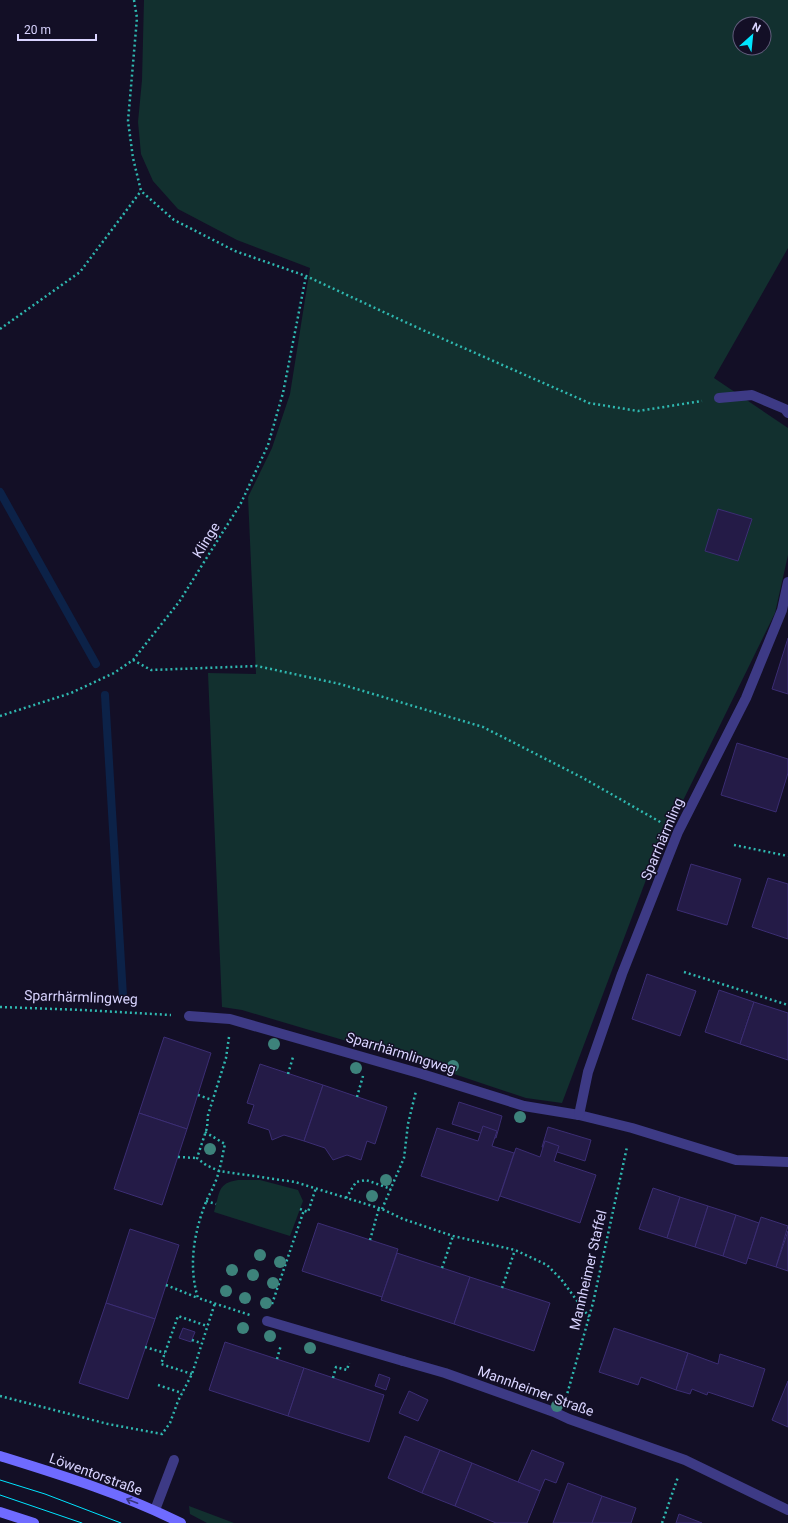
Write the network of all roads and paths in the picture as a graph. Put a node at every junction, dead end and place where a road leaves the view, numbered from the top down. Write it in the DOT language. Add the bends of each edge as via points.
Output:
graph roads {
  1 [pos="134,0"];
  2 [pos="141,191"];
  3 [pos="306,276"];
  4 [pos="0,329"];
  5 [pos="719,398"];
  6 [pos="788,413"];
  7 [pos="788,582"];
  8 [pos="133,660"];
  9 [pos="0,716"];
  10 [pos="678,832"];
  11 [pos="734,845"];
  12 [pos="788,856"];
  13 [pos="684,972"];
  14 [pos="788,1005"];
  15 [pos="0,1007"];
  16 [pos="190,1016"];
  17 [pos="226,1058"];
  18 [pos="422,1074"];
  19 [pos="198,1095"];
  20 [pos="212,1100"];
  21 [pos="579,1115"];
  22 [pos="632,1128"];
  23 [pos="205,1132"];
  24 [pos="178,1157"];
  25 [pos="197,1158"];
  26 [pos="788,1162"];
  27 [pos="219,1171"];
  28 [pos="316,1188"];
  29 [pos="391,1189"];
  30 [pos="346,1198"];
  31 [pos="206,1201"];
  32 [pos="216,1204"];
  33 [pos="300,1209"];
  34 [pos="380,1209"];
  35 [pos="304,1210"];
  36 [pos="453,1236"];
  37 [pos="370,1240"];
  38 [pos="515,1250"];
  39 [pos="442,1268"];
  40 [pos="166,1285"];
  41 [pos="502,1288"];
  42 [pos="198,1298"];
  43 [pos="215,1303"];
  44 [pos="589,1317"];
  45 [pos="266,1320"];
  46 [pos="207,1326"];
  47 [pos="192,1340"];
  48 [pos="201,1343"];
  49 [pos="145,1347"];
  50 [pos="280,1350"];
  51 [pos="165,1353"];
  52 [pos="277,1359"];
  53 [pos="336,1367"];
  54 [pos="192,1374"];
  55 [pos="333,1378"];
  56 [pos="158,1385"];
  57 [pos="182,1393"];
  58 [pos="0,1396"];
  59 [pos="561,1416"];
  60 [pos="0,1456"];
  61 [pos="174,1460"];
  62 [pos="684,1460"];
  63 [pos="155,1510"];
  64 [pos="788,1510"];
  65 [pos="0,1512"];
  66 [pos="34,1523"];
  67 [pos="181,1523"];
  68 [pos="662,1523"];
  1 -- 2 [label="path" via="137,18 128,121"];
  2 -- 3 [label="path" via="174,220 235,251"];
  2 -- 4 [label="path" via="80,272"];
  3 -- 5 [label="path" via="589,403 638,411"];
  3 -- 8 [label="path, Klinge" via="283,394 264,453 241,503 179,602"];
  5 -- 6 [label="street" via="752,395 785,409"];
  7 -- 10 [label="street, Sparrhärmling" via="782,610 746,698"];
  8 -- 9 [label="path, Klinge" via="114,673 71,693"];
  8 -- 10 [label="path" via="151,670 257,666 340,684 483,727 583,778"];
  10 -- 21 [label="street, Sparrhärmling" via="590,1064"];
  11 -- 12 [label="path"];
  13 -- 14 [label="path"];
  15 -- 16 [label="path, Sparrhärmlingweg"];
  16 -- 18 [label="street, Sparrhärmlingweg" via="230,1019"];
  17 -- 20 [label="path"];
  18 -- 21 [label="street, Sparrhärmlingweg" via="524,1106"];
  18 -- 29 [label="path" via="408,1124 404,1158"];
  19 -- 20 [label="path"];
  20 -- 23 [label="path"];
  21 -- 22 [label="street, Sparrhärmlingweg"];
  22 -- 26 [label="street, Sparrhärmlingweg" via="736,1160"];
  22 -- 44 [label="path, Mannheimer Staffel"];
  23 -- 25 [label="path"];
  23 -- 27 [label="path" via="225,1144"];
  24 -- 25 [label="path"];
  25 -- 27 [label="path"];
  27 -- 28 [label="path" via="295,1182"];
  27 -- 31 [label="path"];
  28 -- 30 [label="path"];
  28 -- 35 [label="path" via="308,1212"];
  29 -- 30 [label="path" via="366,1180 356,1182"];
  29 -- 34 [label="path"];
  30 -- 34 [label="path"];
  31 -- 32 [label="path"];
  31 -- 42 [label="path" via="193,1250 193,1282"];
  33 -- 35 [label="path"];
  34 -- 36 [label="path"];
  34 -- 37 [label="path"];
  35 -- 45 [label="path"];
  36 -- 38 [label="path"];
  36 -- 39 [label="path"];
  38 -- 41 [label="path"];
  38 -- 44 [label="path" via="546,1265 561,1279"];
  40 -- 42 [label="path"];
  42 -- 43 [label="path"];
  43 -- 45 [label="path"];
  43 -- 46 [label="path"];
  44 -- 59 [label="path, Mannheimer Staffel"];
  45 -- 59 [label="street, Mannheimer Straße" via="445,1373"];
  46 -- 48 [label="path"];
  46 -- 51 [label="path" via="178,1316"];
  47 -- 48 [label="path"];
  48 -- 54 [label="path"];
  49 -- 51 [label="path"];
  50 -- 52 [label="path"];
  51 -- 54 [label="path" via="161,1364"];
  53 -- 55 [label="path"];
  54 -- 57 [label="path"];
  56 -- 57 [label="path"];
  57 -- 58 [label="path" via="170,1423 162,1434 108,1424"];
  59 -- 62 [label="street, Mannheimer Straße"];
  63 -- 60 [label="main road, Löwentorstraße, one-way" via="86,1483"];
  61 -- 63 [label="street"];
  62 -- 64 [label="street, Mannheimer Straße"];
  62 -- 68 [label="path"];
  63 -- 67 [label="main road, Löwentorstraße"];
  65 -- 66 [label="main road"];
}
